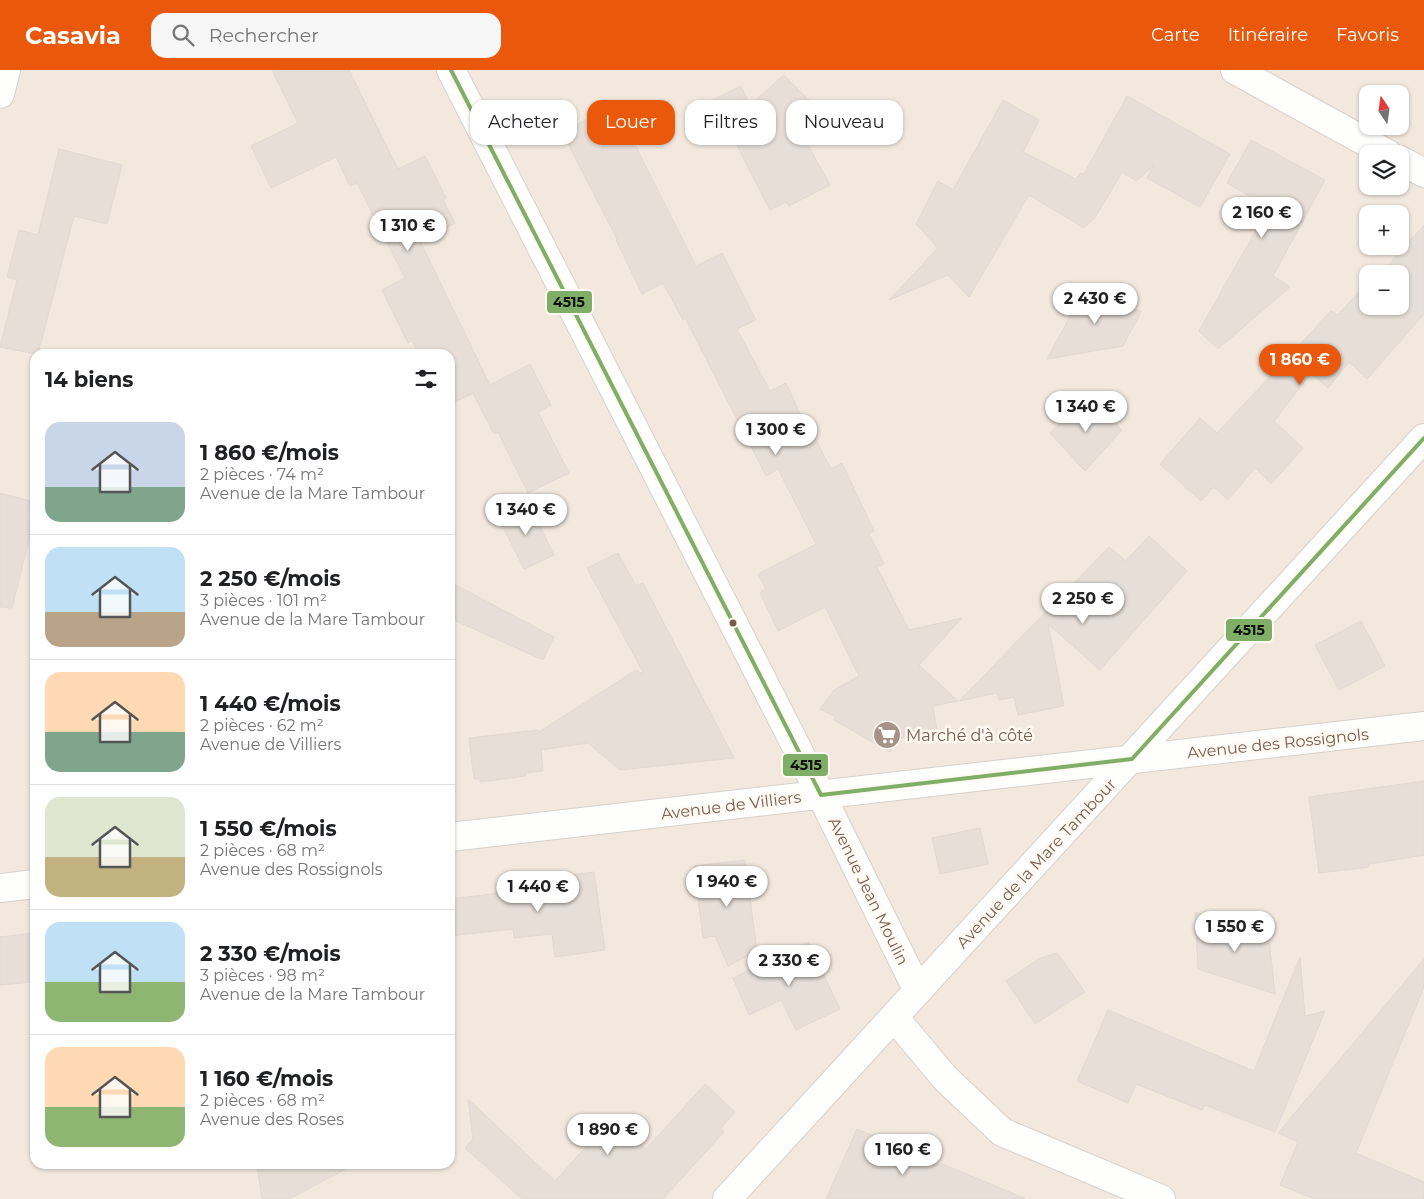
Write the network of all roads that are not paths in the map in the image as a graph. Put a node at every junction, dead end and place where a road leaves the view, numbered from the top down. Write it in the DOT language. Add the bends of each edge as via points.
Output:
graph roads {
  1 [pos="6,70"];
  2 [pos="451,70"];
  3 [pos="1235,70"];
  4 [pos="0,94"];
  5 [pos="1372,145"];
  6 [pos="1409,165"];
  7 [pos="1424,173"];
  8 [pos="1424,438"];
  9 [pos="1424,726"];
  10 [pos="1132,759"];
  11 [pos="821,795"];
  12 [pos="455,836"];
  13 [pos="30,885"];
  14 [pos="0,888"];
  15 [pos="918,991"];
  16 [pos="894,1017"];
  17 [pos="728,1199"];
  18 [pos="1161,1199"];
  1 -- 4 [label="street"];
  2 -- 11 [label="street, Avenue Jean Moulin"];
  3 -- 5 [label="street"];
  6 -- 7 [label="street"];
  8 -- 10 [label="street, Avenue de la Mare Tambour"];
  9 -- 10 [label="street, Avenue des Rossignols"];
  10 -- 11 [label="street, Avenue de Villiers"];
  10 -- 15 [label="street, Avenue de la Mare Tambour"];
  11 -- 12 [label="street, Avenue de Villiers"];
  11 -- 15 [label="street, Avenue Jean Moulin"];
  13 -- 14 [label="street"];
  15 -- 16 [label="street, Avenue de la Mare Tambour"];
  16 -- 17 [label="street, Avenue de la Mare Tambour"];
  16 -- 18 [label="street" via="945,1078 1002,1132"];
}
